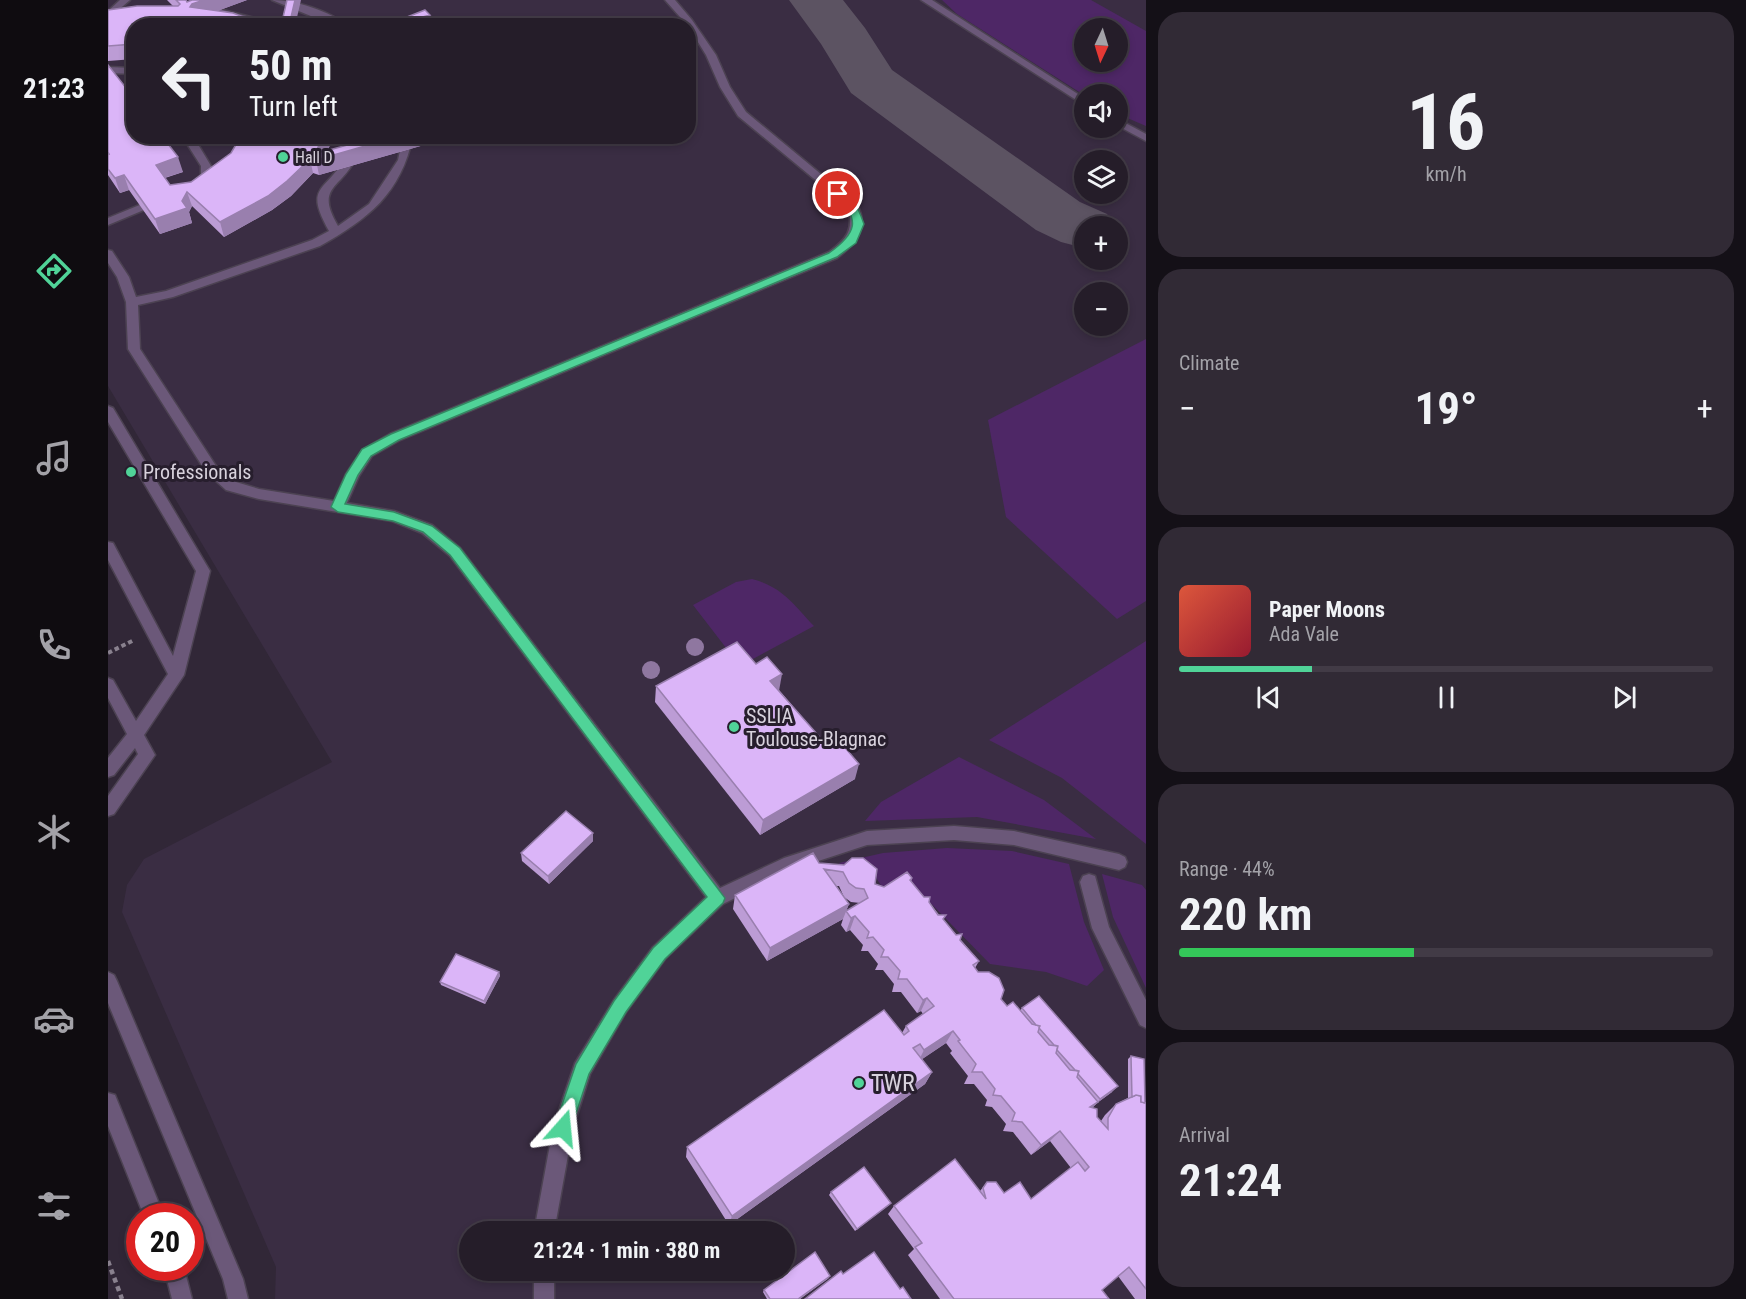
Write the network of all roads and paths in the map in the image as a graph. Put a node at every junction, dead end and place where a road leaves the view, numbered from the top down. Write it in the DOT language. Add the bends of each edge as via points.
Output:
graph roads {
  1 [pos="125,0"];
  2 [pos="277,0"];
  3 [pos="670,0"];
  4 [pos="926,0"];
  5 [pos="209,11"];
  6 [pos="126,12"];
  7 [pos="108,16"];
  8 [pos="248,18"];
  9 [pos="326,18"];
  10 [pos="686,18"];
  11 [pos="696,32"];
  12 [pos="108,70"];
  13 [pos="126,71"];
  14 [pos="1074,96"];
  15 [pos="1128,128"];
  16 [pos="1146,138"];
  17 [pos="192,144"];
  18 [pos="354,144"];
  19 [pos="406,144"];
  20 [pos="189,188"];
  21 [pos="168,196"];
  22 [pos="108,222"];
  23 [pos="336,233"];
  24 [pos="108,254"];
  25 [pos="132,302"];
  26 [pos="108,411"];
  27 [pos="338,507"];
  28 [pos="108,547"];
  29 [pos="176,675"];
  30 [pos="108,684"];
  31 [pos="135,736"];
  32 [pos="113,764"];
  33 [pos="139,767"];
  34 [pos="108,776"];
  35 [pos="108,802"];
  36 [pos="108,809"];
  37 [pos="1119,862"];
  38 [pos="1089,882"];
  39 [pos="717,898"];
  40 [pos="108,981"];
  41 [pos="1146,1019"];
  42 [pos="108,1102"];
  43 [pos="149,1203"];
  44 [pos="546,1221"];
  45 [pos="108,1261"];
  46 [pos="177,1281"];
  47 [pos="544,1281"];
  48 [pos="122,1299"];
  49 [pos="182,1299"];
  50 [pos="238,1299"];
  51 [pos="544,1299"];
  1 -- 7 [label="street"];
  2 -- 9 [label="street"];
  3 -- 10 [label="street"];
  4 -- 14 [label="street"];
  5 -- 8 [label="street"];
  6 -- 7 [label="street"];
  11 -- 27 [label="street" via="742,114 853,206 859,224 852,241 833,255 395,437 367,453 352,474"];
  12 -- 13 [label="street"];
  15 -- 16 [label="street"];
  17 -- 20 [label="street" via="206,165 206,176"];
  18 -- 23 [label="street" via="349,160 325,189 323,210"];
  19 -- 23 [label="street" via="403,160 373,206"];
  21 -- 22 [label="street"];
  23 -- 25 [label="street" via="169,294"];
  24 -- 25 [label="street" via="123,277"];
  25 -- 27 [label="street" via="134,349 211,469 231,486"];
  26 -- 29 [label="street" via="203,571"];
  27 -- 39 [label="street" via="394,516 427,529 455,552"];
  28 -- 29 [label="street"];
  29 -- 31 [label="street"];
  30 -- 31 [label="street"];
  31 -- 32 [label="street"];
  31 -- 33 [label="street" via="147,755"];
  32 -- 34 [label="street"];
  33 -- 35 [label="street" via="129,773"];
  33 -- 36 [label="street"];
  37 -- 39 [label="street" via="1014,838 954,833 867,838 790,863"];
  38 -- 41 [label="street" via="1101,928"];
  39 -- 44 [label="street" via="659,953 620,1006 582,1070 563,1128"];
  40 -- 50 [label="street"];
  42 -- 43 [label="street"];
  45 -- 48 [label="path"];
  46 -- 49 [label="street"];
  47 -- 51 [label="street"];
}
